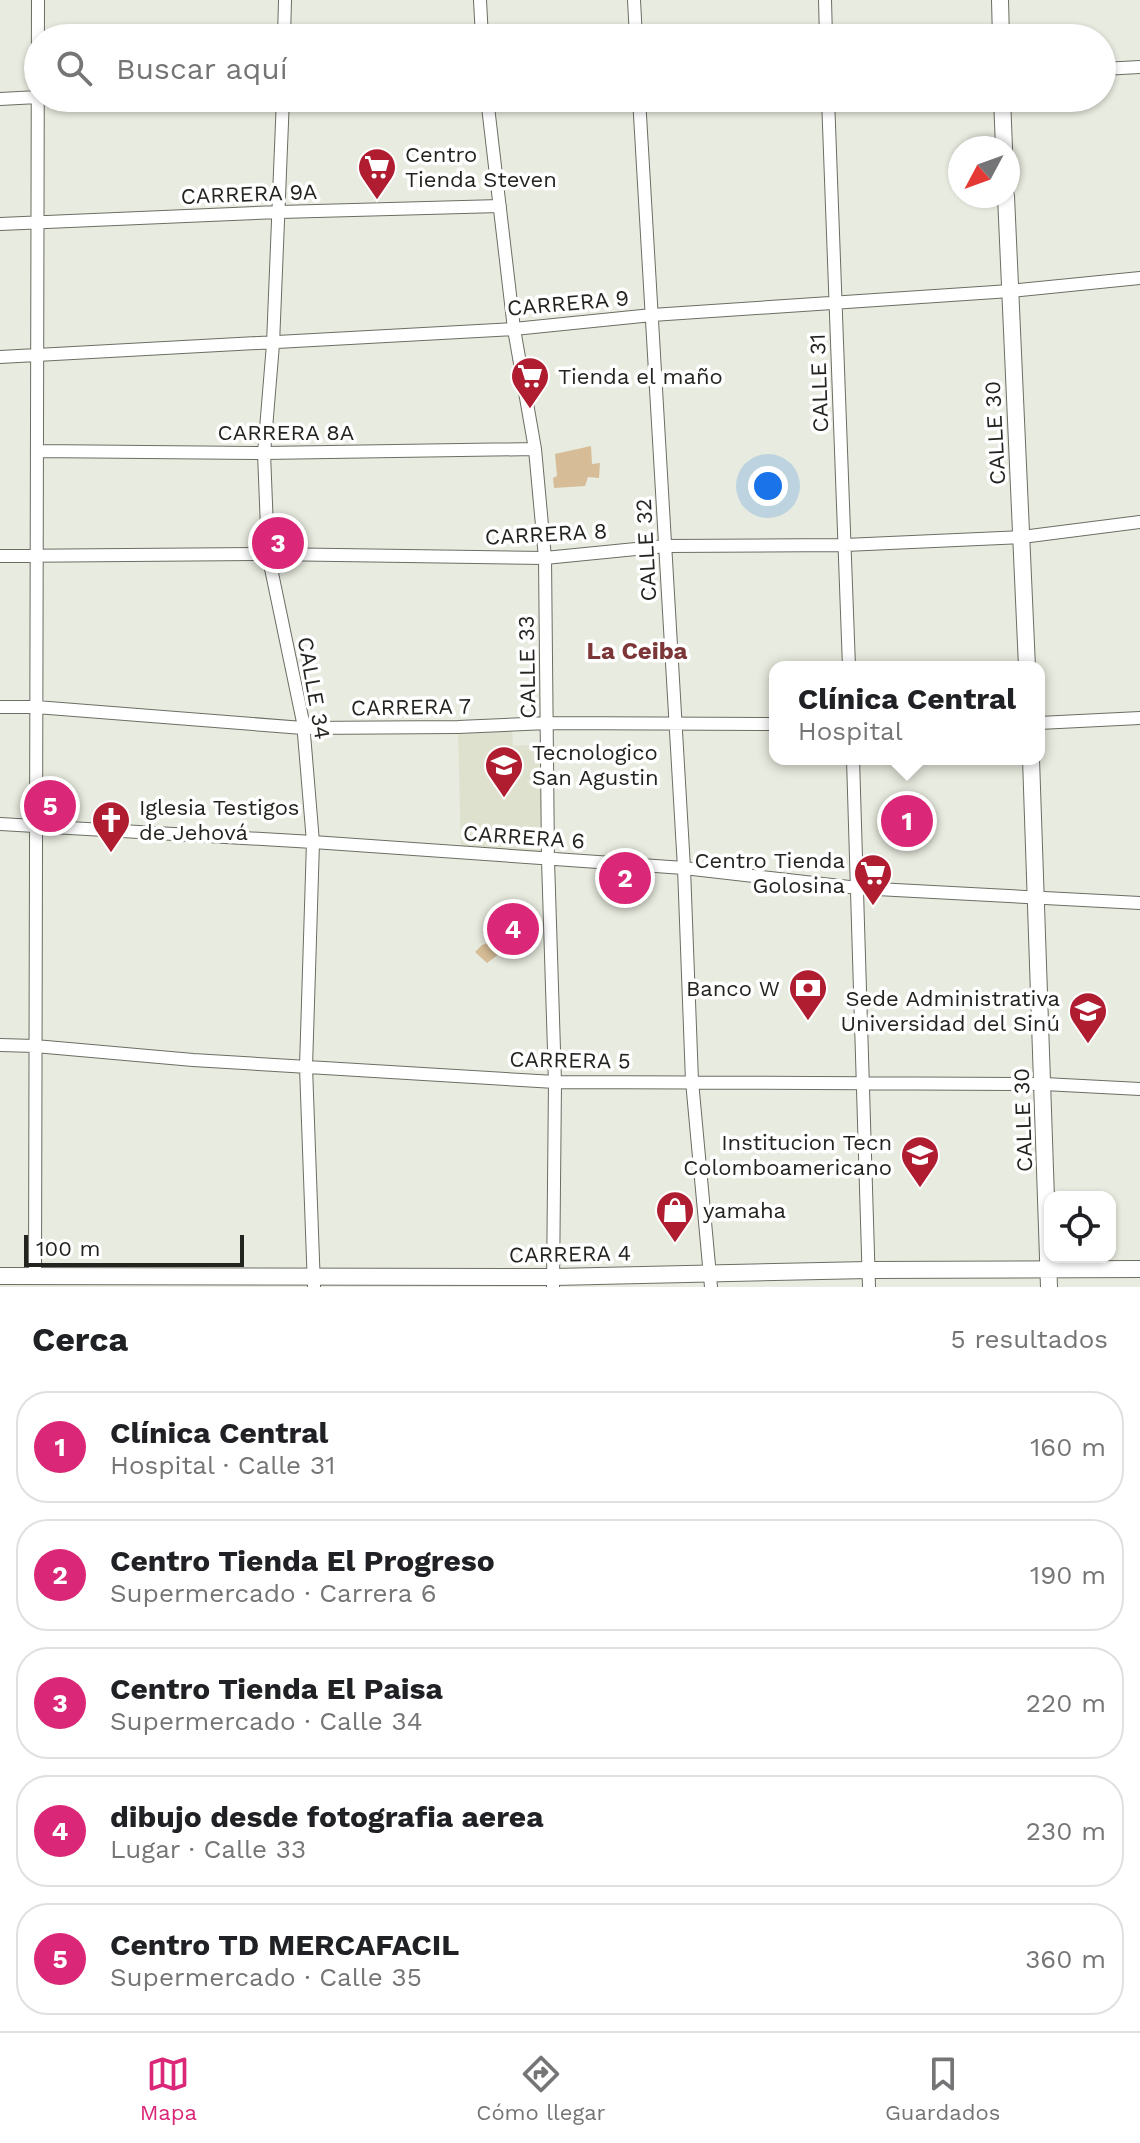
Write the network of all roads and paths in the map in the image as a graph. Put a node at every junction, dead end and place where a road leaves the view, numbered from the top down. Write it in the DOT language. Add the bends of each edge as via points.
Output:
graph roads {
  1 [pos="38,0"];
  2 [pos="285,0"];
  3 [pos="480,0"];
  4 [pos="634,0"];
  5 [pos="825,0"];
  6 [pos="1000,0"];
  7 [pos="38,24"];
  8 [pos="284,24"];
  9 [pos="481,24"];
  10 [pos="635,24"];
  11 [pos="826,24"];
  12 [pos="1001,24"];
  13 [pos="1140,67"];
  14 [pos="1116,68"];
  15 [pos="24,98"];
  16 [pos="0,99"];
  17 [pos="38,112"];
  18 [pos="283,112"];
  19 [pos="489,112"];
  20 [pos="640,112"];
  21 [pos="829,112"];
  22 [pos="1003,112"];
  23 [pos="1004,136"];
  24 [pos="500,206"];
  25 [pos="1007,208"];
  26 [pos="280,212"];
  27 [pos="37,223"];
  28 [pos="0,224"];
  29 [pos="1140,278"];
  30 [pos="1010,291"];
  31 [pos="836,302"];
  32 [pos="652,315"];
  33 [pos="514,329"];
  34 [pos="273,344"];
  35 [pos="37,356"];
  36 [pos="0,357"];
  37 [pos="535,449"];
  38 [pos="37,451"];
  39 [pos="264,453"];
  40 [pos="1140,522"];
  41 [pos="1022,537"];
  42 [pos="845,545"];
  43 [pos="666,546"];
  44 [pos="268,554"];
  45 [pos="36,555"];
  46 [pos="0,556"];
  47 [pos="545,558"];
  48 [pos="849,661"];
  49 [pos="1027,661"];
  50 [pos="0,707"];
  51 [pos="36,707"];
  52 [pos="1140,718"];
  53 [pos="548,723"];
  54 [pos="1045,723"];
  55 [pos="675,724"];
  56 [pos="769,724"];
  57 [pos="303,728"];
  58 [pos="853,765"];
  59 [pos="1031,765"];
  60 [pos="0,824"];
  61 [pos="36,824"];
  62 [pos="313,842"];
  63 [pos="548,860"];
  64 [pos="684,868"];
  65 [pos="858,888"];
  66 [pos="1037,895"];
  67 [pos="1140,903"];
  68 [pos="0,1045"];
  69 [pos="35,1046"];
  70 [pos="306,1067"];
  71 [pos="692,1081"];
  72 [pos="555,1082"];
  73 [pos="864,1083"];
  74 [pos="1044,1084"];
  75 [pos="1140,1089"];
  76 [pos="1050,1267"];
  77 [pos="1140,1269"];
  78 [pos="868,1270"];
  79 [pos="0,1276"];
  80 [pos="35,1276"];
  81 [pos="711,1281"];
  82 [pos="313,1282"];
  83 [pos="554,1282"];
  84 [pos="869,1287"];
  85 [pos="1049,1287"];
  1 -- 7 [label="street"];
  2 -- 8 [label="street"];
  3 -- 9 [label="street"];
  4 -- 10 [label="street"];
  5 -- 11 [label="street"];
  6 -- 12 [label="street"];
  13 -- 14 [label="street"];
  15 -- 16 [label="street"];
  17 -- 27 [label="street"];
  18 -- 26 [label="street, CALLE 34"];
  19 -- 24 [label="street, CALLE 33"];
  20 -- 32 [label="street, CALLE 32"];
  21 -- 31 [label="street, CALLE 31"];
  22 -- 23 [label="street"];
  24 -- 26 [label="street, CARRERA 9A"];
  24 -- 33 [label="street, CALLE 33"];
  25 -- 30 [label="street, CALLE 30"];
  26 -- 27 [label="street, CARRERA 9A"];
  26 -- 34 [label="street, CALLE 34"];
  27 -- 28 [label="street, CARRERA 9A"];
  27 -- 35 [label="street"];
  29 -- 30 [label="street, CARRERA 9"];
  30 -- 31 [label="street, CARRERA 9"];
  30 -- 41 [label="street, CALLE 30"];
  31 -- 32 [label="street, CARRERA 9"];
  31 -- 42 [label="street, CALLE 31"];
  32 -- 33 [label="street, CARRERA 9"];
  32 -- 43 [label="street, CALLE 32"];
  33 -- 34 [label="street, CARRERA 9"];
  33 -- 37 [label="street, CALLE 33"];
  34 -- 35 [label="street, CARRERA 9"];
  34 -- 39 [label="street, CALLE 34"];
  35 -- 36 [label="street, CARRERA 9"];
  35 -- 38 [label="street"];
  37 -- 39 [label="street, CARRERA 8A"];
  37 -- 47 [label="street, CALLE 33"];
  38 -- 39 [label="street, CARRERA 8A"];
  38 -- 45 [label="street"];
  39 -- 44 [label="street, CALLE 34"];
  40 -- 41 [label="street, CARRERA 8"];
  41 -- 42 [label="street, CARRERA 8"];
  41 -- 49 [label="street, CALLE 30"];
  42 -- 43 [label="street, CARRERA 8"];
  42 -- 48 [label="street, CALLE 31"];
  43 -- 47 [label="street, CARRERA 8"];
  43 -- 55 [label="street, CALLE 32"];
  44 -- 45 [label="street, CARRERA 8"];
  44 -- 47 [label="street, CARRERA 8"];
  44 -- 57 [label="street, CALLE 34"];
  45 -- 46 [label="street, CARRERA 8"];
  45 -- 51 [label="street"];
  47 -- 53 [label="street, CALLE 33"];
  50 -- 51 [label="street, CARRERA 7"];
  51 -- 57 [label="street, CARRERA 7"];
  51 -- 61 [label="street"];
  52 -- 54 [label="street"];
  53 -- 55 [label="street, CARRERA 7"];
  53 -- 57 [label="street, CARRERA 7"];
  53 -- 63 [label="street, CALLE 33"];
  55 -- 56 [label="street, CARRERA 7"];
  55 -- 64 [label="street, CALLE 32"];
  57 -- 62 [label="street, CALLE 34"];
  58 -- 65 [label="street"];
  59 -- 66 [label="street, CALLE 30"];
  60 -- 61 [label="street, CARRERA 6"];
  61 -- 62 [label="street, CARRERA 6"];
  61 -- 69 [label="street"];
  62 -- 63 [label="street, CARRERA 6"];
  62 -- 70 [label="street, CALLE 34"];
  63 -- 64 [label="street, CARRERA 6"];
  63 -- 72 [label="street, CALLE 33"];
  64 -- 65 [label="street, CARRERA 6"];
  64 -- 71 [label="street, CALLE 32"];
  65 -- 66 [label="street, CARRERA 6"];
  65 -- 73 [label="street"];
  66 -- 67 [label="street, CARRERA 6"];
  66 -- 74 [label="street, CALLE 30"];
  68 -- 69 [label="street, CARRERA 5"];
  69 -- 70 [label="street, CARRERA 5"];
  69 -- 80 [label="street"];
  70 -- 72 [label="street, CARRERA 5"];
  70 -- 82 [label="street, CALLE 34"];
  71 -- 72 [label="street, CARRERA 5"];
  71 -- 73 [label="street, CARRERA 5"];
  71 -- 81 [label="street, CALLE 32"];
  72 -- 83 [label="street, CALLE 33"];
  73 -- 74 [label="street, CARRERA 5"];
  73 -- 78 [label="street"];
  74 -- 75 [label="street, CARRERA 5"];
  74 -- 76 [label="street, CALLE 30"];
  76 -- 77 [label="street, CARRERA 4"];
  76 -- 78 [label="street, CARRERA 4"];
  76 -- 85 [label="street, CALLE 30"];
  78 -- 81 [label="street, CARRERA 4"];
  78 -- 84 [label="street"];
  79 -- 80 [label="street, CARRERA 4"];
  80 -- 82 [label="street, CARRERA 4"];
  81 -- 83 [label="street, CARRERA 4"];
  82 -- 83 [label="street, CARRERA 4"];
}
